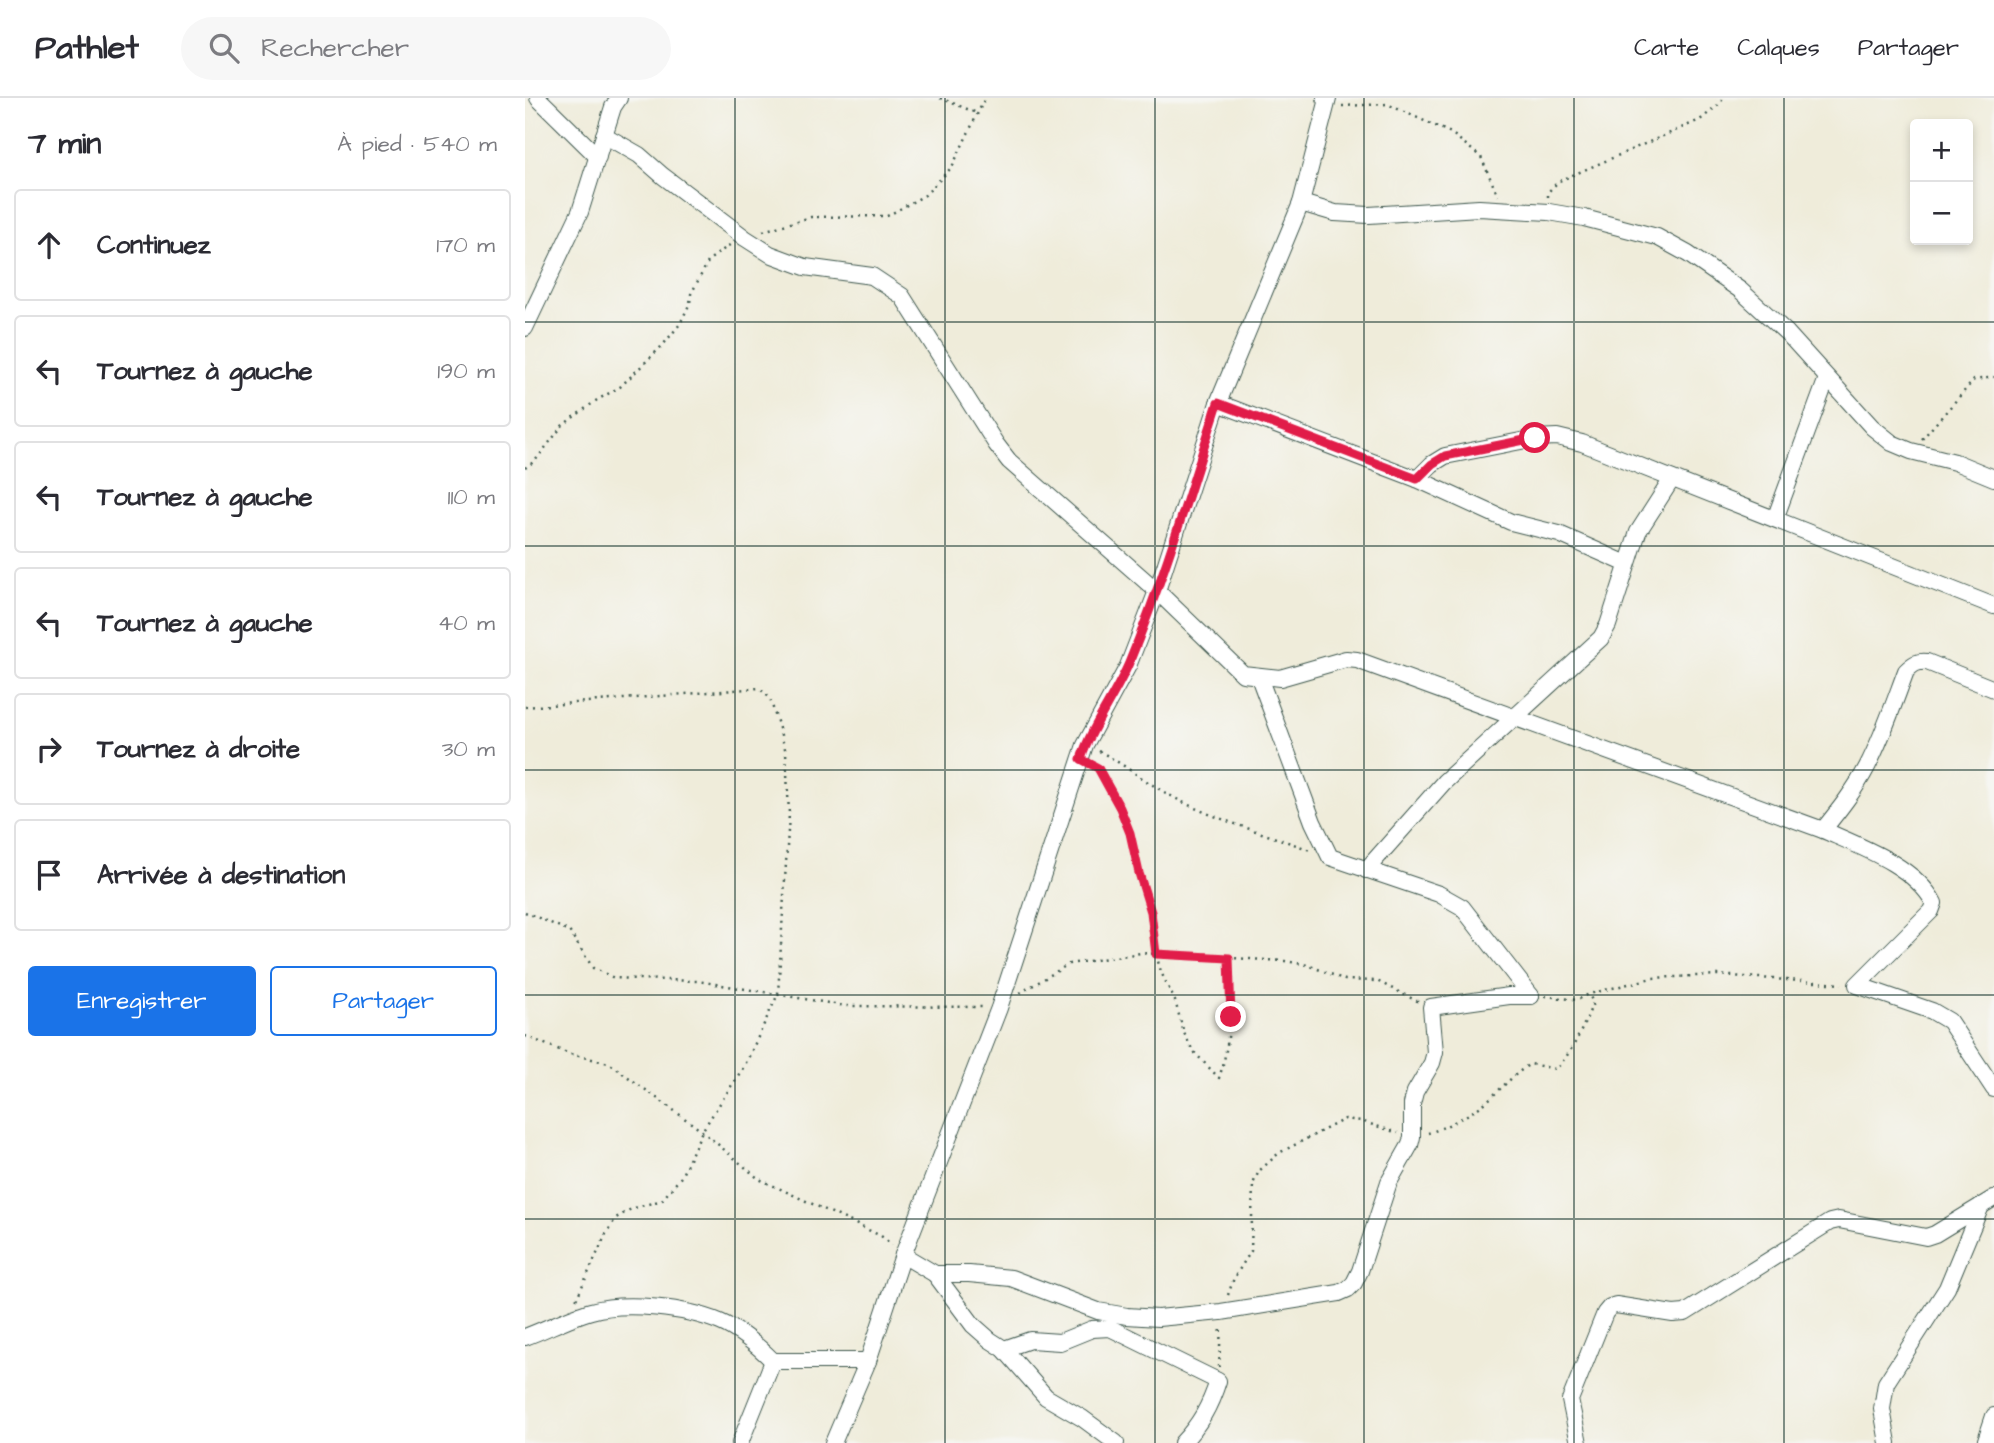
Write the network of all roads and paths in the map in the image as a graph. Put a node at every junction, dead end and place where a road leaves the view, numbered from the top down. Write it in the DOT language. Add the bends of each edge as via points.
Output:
graph roads {
  1 [pos="538,98"];
  2 [pos="619,98"];
  3 [pos="940,98"];
  4 [pos="985,98"];
  5 [pos="1327,98"];
  6 [pos="1723,98"];
  7 [pos="977,113"];
  8 [pos="604,135"];
  9 [pos="598,157"];
  10 [pos="1301,204"];
  11 [pos="1504,208"];
  12 [pos="1549,212"];
  13 [pos="745,238"];
  14 [pos="525,328"];
  15 [pos="1827,377"];
  16 [pos="1994,377"];
  17 [pos="1218,403"];
  18 [pos="1910,451"];
  19 [pos="525,468"];
  20 [pos="1672,478"];
  21 [pos="1994,478"];
  22 [pos="1417,479"];
  23 [pos="1775,519"];
  24 [pos="1627,564"];
  25 [pos="1157,591"];
  26 [pos="1994,606"];
  27 [pos="1259,677"];
  28 [pos="1994,689"];
  29 [pos="525,708"];
  30 [pos="1513,716"];
  31 [pos="1083,752"];
  32 [pos="1823,830"];
  33 [pos="1330,857"];
  34 [pos="1366,870"];
  35 [pos="525,912"];
  36 [pos="1156,954"];
  37 [pos="1229,958"];
  38 [pos="1857,985"];
  39 [pos="1020,993"];
  40 [pos="778,994"];
  41 [pos="1590,994"];
  42 [pos="1531,996"];
  43 [pos="999,1007"];
  44 [pos="1431,1007"];
  45 [pos="525,1036"];
  46 [pos="1994,1089"];
  47 [pos="702,1131"];
  48 [pos="1412,1136"];
  49 [pos="1987,1202"];
  50 [pos="903,1255"];
  51 [pos="936,1274"];
  52 [pos="1221,1312"];
  53 [pos="566,1321"];
  54 [pos="525,1337"];
  55 [pos="1004,1349"];
  56 [pos="773,1361"];
  57 [pos="868,1361"];
  58 [pos="1218,1381"];
  59 [pos="1994,1416"];
  60 [pos="740,1443"];
  61 [pos="834,1443"];
  62 [pos="1116,1443"];
  63 [pos="1182,1443"];
  64 [pos="1579,1443"];
  65 [pos="1888,1443"];
  66 [pos="1985,1443"];
  1 -- 9 [label="street"];
  2 -- 8 [label="street"];
  3 -- 7 [label="path"];
  4 -- 7 [label="path"];
  5 -- 10 [label="street"];
  5 -- 11 [label="path" via="1344,106 1387,104 1451,134 1481,157"];
  6 -- 12 [label="path" via="1700,120 1559,181 1548,192"];
  7 -- 13 [label="path" via="952,167 925,195 887,216 811,217"];
  8 -- 9 [label="street"];
  8 -- 13 [label="street" via="639,155"];
  9 -- 14 [label="street" via="580,212"];
  10 -- 11 [label="street" via="1369,215"];
  10 -- 17 [label="street"];
  11 -- 12 [label="street"];
  12 -- 15 [label="street" via="1657,237 1688,254 1740,290"];
  13 -- 19 [label="path" via="709,260 680,324 663,345 620,387 563,425"];
  13 -- 25 [label="street" via="770,254 805,267 872,276 902,296 1009,461"];
  15 -- 18 [label="street" via="1872,427"];
  15 -- 23 [label="street"];
  16 -- 18 [label="path" via="1974,380"];
  17 -- 22 [label="street"];
  17 -- 25 [label="street"];
  18 -- 21 [label="street"];
  20 -- 22 [label="street" via="1557,437 1445,456"];
  20 -- 23 [label="street"];
  20 -- 24 [label="street" via="1643,520"];
  22 -- 24 [label="street" via="1511,522 1559,534"];
  23 -- 26 [label="street"];
  24 -- 30 [label="street" via="1601,638"];
  25 -- 27 [label="street" via="1236,669"];
  25 -- 31 [label="street" via="1128,666"];
  27 -- 30 [label="street" via="1280,678 1357,660"];
  27 -- 33 [label="street"];
  28 -- 32 [label="street" via="1927,662 1913,664 1906,671 1866,769"];
  29 -- 40 [label="path" via="759,688 770,698 786,752 789,814"];
  30 -- 32 [label="street"];
  30 -- 34 [label="street" via="1422,804"];
  31 -- 33 [label="path" via="1125,765 1171,797 1205,813"];
  31 -- 36 [label="path" via="1098,768 1130,833 1151,912"];
  31 -- 43 [label="street"];
  32 -- 38 [label="street" via="1892,862 1934,903 1931,912"];
  33 -- 34 [label="street"];
  34 -- 42 [label="street" via="1462,906"];
  35 -- 40 [label="path" via="569,931 593,968 614,978 698,981"];
  36 -- 37 [label="path"];
  36 -- 37 [label="path" via="1184,1034 1193,1051 1219,1078 1231,1017"];
  36 -- 39 [label="path" via="1069,964"];
  37 -- 44 [label="path" via="1285,961 1345,980 1377,981"];
  38 -- 41 [label="path" via="1718,975 1652,978"];
  38 -- 46 [label="street" via="1949,1021"];
  40 -- 43 [label="path" via="846,1006"];
  40 -- 47 [label="path" via="745,1065"];
  41 -- 42 [label="path" via="1577,1000"];
  41 -- 48 [label="path" via="1593,1003 1585,1023 1556,1069 1530,1064 1484,1104 1442,1129"];
  42 -- 44 [label="street"];
  43 -- 50 [label="street"];
  44 -- 48 [label="street" via="1435,1052 1415,1092"];
  45 -- 47 [label="path" via="609,1063"];
  47 -- 50 [label="path" via="759,1178 881,1236"];
  47 -- 53 [label="path" via="681,1177 662,1200 616,1218"];
  48 -- 52 [label="street" via="1389,1182 1360,1271 1347,1289"];
  48 -- 52 [label="path" via="1345,1119 1279,1153 1259,1171 1253,1184 1251,1251"];
  49 -- 64 [label="street" via="1926,1237 1830,1222 1685,1313 1610,1307 1570,1400"];
  49 -- 65 [label="street" via="1947,1289 1887,1383 1882,1409"];
  50 -- 51 [label="street"];
  50 -- 57 [label="street"];
  51 -- 52 [label="street" via="1011,1278 1097,1311 1127,1316"];
  51 -- 55 [label="street" via="973,1325"];
  52 -- 58 [label="path"];
  53 -- 54 [label="street"];
  53 -- 56 [label="street" via="593,1310 636,1306 684,1313 721,1322"];
  55 -- 58 [label="street" via="1030,1340 1059,1342 1092,1329 1110,1328"];
  55 -- 62 [label="street" via="1046,1397"];
  56 -- 57 [label="street"];
  56 -- 60 [label="street"];
  57 -- 61 [label="street"];
  58 -- 63 [label="street" via="1210,1406"];
  59 -- 66 [label="street"];
}
